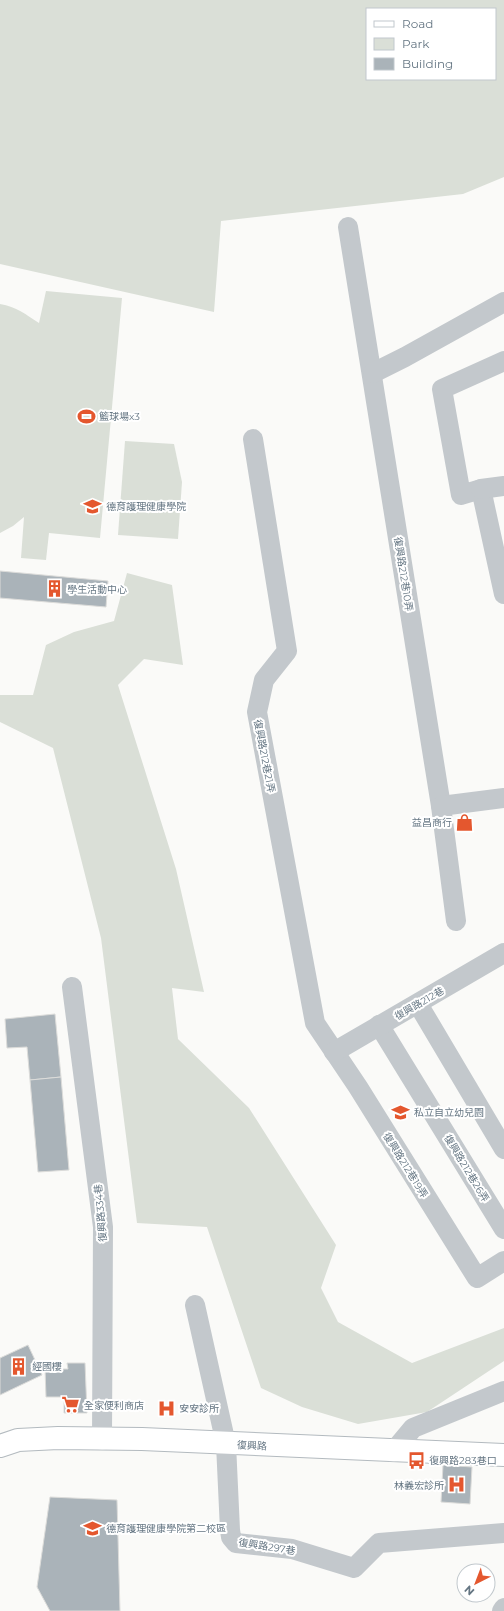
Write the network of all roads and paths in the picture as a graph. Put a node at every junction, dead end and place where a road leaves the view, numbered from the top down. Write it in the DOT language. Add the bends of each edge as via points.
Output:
graph roads {
  1 [pos="348,227"];
  2 [pos="504,302"];
  3 [pos="504,361"];
  4 [pos="373,373"];
  5 [pos="253,438"];
  6 [pos="504,486"];
  7 [pos="481,489"];
  8 [pos="504,594"];
  9 [pos="504,798"];
  10 [pos="440,806"];
  11 [pos="456,921"];
  12 [pos="504,953"];
  13 [pos="72,987"];
  14 [pos="418,1004"];
  15 [pos="379,1025"];
  16 [pos="334,1052"];
  17 [pos="504,1149"];
  18 [pos="504,1229"];
  19 [pos="504,1261"];
  20 [pos="195,1305"];
  21 [pos="504,1391"];
  22 [pos="102,1440"];
  23 [pos="226,1444"];
  24 [pos="0,1446"];
  25 [pos="393,1452"];
  26 [pos="504,1455"];
  27 [pos="504,1533"];
  28 [pos="504,1608"];
  29 [pos="502,1611"];
  1 -- 4 [label="street, 復興路212巷10弄"];
  2 -- 4 [label="street"];
  3 -- 7 [label="street" via="442,389 461,495"];
  4 -- 10 [label="street, 復興路212巷10弄"];
  5 -- 16 [label="street, 復興路212巷21弄" via="287,650 264,680 256,712 315,1023"];
  6 -- 7 [label="street"];
  7 -- 8 [label="street"];
  9 -- 10 [label="street"];
  10 -- 11 [label="street, 復興路212巷10弄"];
  12 -- 14 [label="street, 復興路212巷"];
  13 -- 22 [label="street, 復興路334巷" via="103,1226"];
  14 -- 15 [label="street, 復興路212巷"];
  14 -- 17 [label="street"];
  15 -- 16 [label="street, 復興路212巷"];
  15 -- 18 [label="street, 復興路212巷26弄"];
  16 -- 19 [label="street, 復興路212巷19弄" via="477,1278"];
  20 -- 23 [label="street, 復興路297巷"];
  21 -- 25 [label="street" via="413,1428"];
  22 -- 23 [label="street, 復興路" via="174,1440"];
  22 -- 24 [label="street, 復興路" via="18,1440"];
  23 -- 25 [label="street, 復興路"];
  23 -- 27 [label="street, 復興路297巷" via="230,1530 231,1537 236,1542 292,1549 354,1568 379,1543"];
  25 -- 26 [label="street, 復興路"];
  28 -- 29 [label="street"];
}
